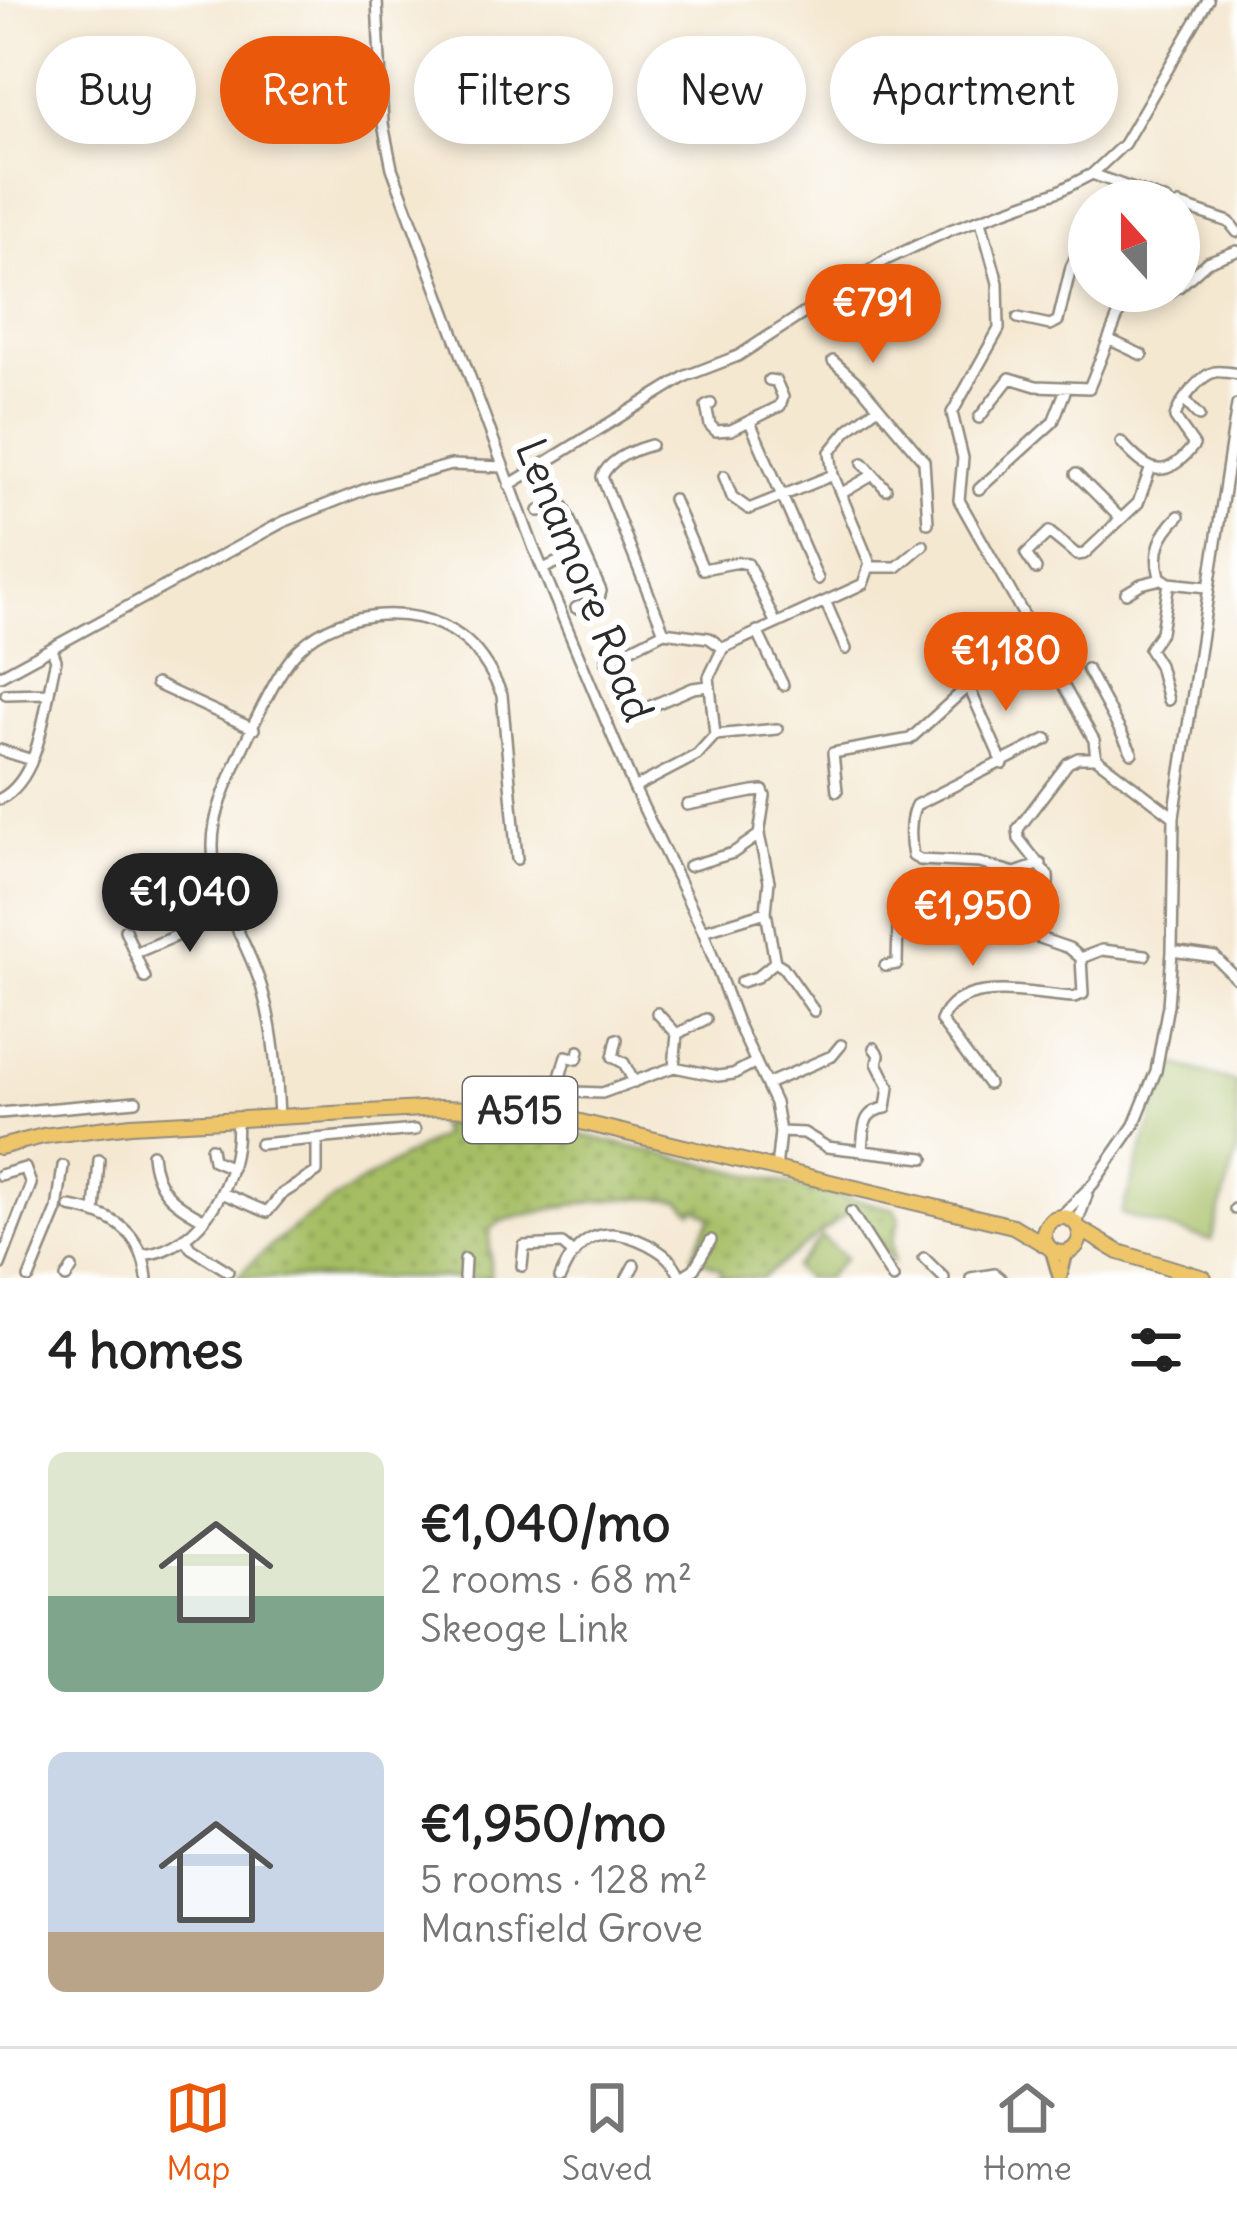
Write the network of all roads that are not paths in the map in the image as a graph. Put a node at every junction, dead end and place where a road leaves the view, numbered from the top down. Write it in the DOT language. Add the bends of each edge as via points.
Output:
graph roads {
  1 [pos="377,0"];
  2 [pos="1208,0"];
  3 [pos="1092,174"];
  4 [pos="1109,180"];
  5 [pos="1200,212"];
  6 [pos="980,221"];
  7 [pos="1237,232"];
  8 [pos="1237,251"];
  9 [pos="1200,268"];
  10 [pos="1068,279"];
  11 [pos="1120,312"];
  12 [pos="1018,318"];
  13 [pos="1110,340"];
  14 [pos="1142,355"];
  15 [pos="832,361"];
  16 [pos="1237,374"];
  17 [pos="769,380"];
  18 [pos="1066,389"];
  19 [pos="1184,400"];
  20 [pos="711,404"];
  21 [pos="1237,405"];
  22 [pos="878,407"];
  23 [pos="1199,416"];
  24 [pos="979,418"];
  25 [pos="750,422"];
  26 [pos="1121,442"];
  27 [pos="652,445"];
  28 [pos="863,463"];
  29 [pos="503,467"];
  30 [pos="1150,470"];
  31 [pos="1076,474"];
  32 [pos="833,475"];
  33 [pos="724,476"];
  34 [pos="873,476"];
  35 [pos="509,485"];
  36 [pos="886,489"];
  37 [pos="979,489"];
  38 [pos="842,493"];
  39 [pos="782,495"];
  40 [pos="673,499"];
  41 [pos="538,512"];
  42 [pos="1180,516"];
  43 [pos="1121,519"];
  44 [pos="928,523"];
  45 [pos="923,545"];
  46 [pos="584,550"];
  47 [pos="870,567"];
  48 [pos="543,569"];
  49 [pos="1036,569"];
  50 [pos="818,579"];
  51 [pos="1165,581"];
  52 [pos="1207,587"];
  53 [pos="1125,594"];
  54 [pos="826,604"];
  55 [pos="576,608"];
  56 [pos="775,622"];
  57 [pos="1031,628"];
  58 [pos="664,632"];
  59 [pos="757,632"];
  60 [pos="723,648"];
  61 [pos="52,649"];
  62 [pos="846,649"];
  63 [pos="606,661"];
  64 [pos="1087,669"];
  65 [pos="0,676"];
  66 [pos="156,684"];
  67 [pos="783,685"];
  68 [pos="709,686"];
  69 [pos="968,686"];
  70 [pos="1099,691"];
  71 [pos="46,693"];
  72 [pos="6,694"];
  73 [pos="1168,700"];
  74 [pos="1074,704"];
  75 [pos="637,712"];
  76 [pos="254,729"];
  77 [pos="777,729"];
  78 [pos="716,735"];
  79 [pos="1122,735"];
  80 [pos="1047,739"];
  81 [pos="1109,743"];
  82 [pos="0,750"];
  83 [pos="1132,753"];
  84 [pos="1096,758"];
  85 [pos="32,760"];
  86 [pos="1003,764"];
  87 [pos="634,788"];
  88 [pos="837,791"];
  89 [pos="0,799"];
  90 [pos="687,805"];
  91 [pos="1174,817"];
  92 [pos="759,835"];
  93 [pos="518,860"];
  94 [pos="1041,864"];
  95 [pos="689,866"];
  96 [pos="766,912"];
  97 [pos="227,915"];
  98 [pos="1025,918"];
  99 [pos="125,930"];
  100 [pos="703,931"];
  101 [pos="1172,951"];
  102 [pos="135,953"];
  103 [pos="1145,955"];
  104 [pos="1081,958"];
  105 [pos="775,962"];
  106 [pos="885,966"];
  107 [pos="146,977"];
  108 [pos="1237,979"];
  109 [pos="741,982"];
  110 [pos="814,1010"];
  111 [pos="657,1013"];
  112 [pos="706,1019"];
  113 [pos="676,1034"];
  114 [pos="617,1039"];
  115 [pos="841,1045"];
  116 [pos="874,1048"];
  117 [pos="579,1051"];
  118 [pos="550,1052"];
  119 [pos="566,1056"];
  120 [pos="756,1062"];
  121 [pos="674,1067"];
  122 [pos="634,1082"];
  123 [pos="546,1083"];
  124 [pos="767,1084"];
  125 [pos="988,1084"];
  126 [pos="562,1087"];
  127 [pos="132,1098"];
  128 [pos="0,1113"];
  129 [pos="279,1117"];
  130 [pos="236,1120"];
  131 [pos="415,1130"];
  132 [pos="780,1132"];
  133 [pos="317,1140"];
  134 [pos="260,1144"];
  135 [pos="918,1144"];
  136 [pos="0,1147"];
  137 [pos="211,1148"];
  138 [pos="862,1151"];
  139 [pos="152,1154"];
  140 [pos="99,1160"];
  141 [pos="63,1166"];
  142 [pos="232,1168"];
  143 [pos="776,1169"];
  144 [pos="0,1175"];
  145 [pos="1093,1184"];
  146 [pos="222,1192"];
  147 [pos="70,1207"];
  148 [pos="95,1212"];
  149 [pos="850,1212"];
  150 [pos="1056,1218"];
  151 [pos="202,1220"];
  152 [pos="1013,1226"];
  153 [pos="1078,1226"];
  154 [pos="184,1238"];
  155 [pos="711,1240"];
  156 [pos="4,1244"];
  157 [pos="1049,1248"];
  158 [pos="1070,1251"];
  159 [pos="1119,1252"];
  160 [pos="574,1254"];
  161 [pos="143,1256"];
  162 [pos="924,1258"];
  163 [pos="465,1259"];
  164 [pos="0,1265"];
  165 [pos="634,1265"];
  166 [pos="522,1266"];
  167 [pos="228,1271"];
  168 [pos="681,1277"];
  169 [pos="28,1278"];
  170 [pos="147,1278"];
  171 [pos="464,1278"];
  172 [pos="560,1278"];
  173 [pos="627,1278"];
  174 [pos="893,1278"];
  175 [pos="944,1278"];
  176 [pos="971,1278"];
  177 [pos="1000,1278"];
  178 [pos="1060,1278"];
  179 [pos="1204,1278"];
  1 -- 29 [label="street, Lenamore Road" via="392,168"];
  2 -- 3 [label="street" via="1124,144"];
  3 -- 4 [label="street"];
  3 -- 6 [label="street"];
  5 -- 7 [label="street"];
  6 -- 35 [label="street" via="886,260 738,356 686,376"];
  6 -- 57 [label="street" via="998,283 999,328 952,412 963,458 959,500"];
  8 -- 9 [label="street"];
  10 -- 12 [label="street" via="1058,321"];
  11 -- 13 [label="street"];
  13 -- 14 [label="street"];
  13 -- 18 [label="street" via="1094,382"];
  15 -- 22 [label="street"];
  16 -- 19 [label="street" via="1215,372"];
  17 -- 25 [label="street" via="781,391 781,406"];
  18 -- 24 [label="street" via="1010,378"];
  18 -- 37 [label="street" via="1052,422"];
  19 -- 23 [label="street"];
  19 -- 30 [label="street" via="1174,413 1194,445 1178,463"];
  20 -- 25 [label="street" via="706,413 716,430"];
  21 -- 52 [label="street"];
  22 -- 32 [label="street" via="833,445"];
  22 -- 44 [label="street" via="924,460"];
  25 -- 39 [label="street"];
  26 -- 30 [label="street"];
  27 -- 58 [label="street" via="616,460 602,477"];
  28 -- 34 [label="street"];
  29 -- 35 [label="street, Lenamore Road"];
  29 -- 61 [label="street" via="451,465 283,522"];
  30 -- 43 [label="street" via="1142,498"];
  31 -- 43 [label="street"];
  32 -- 38 [label="street"];
  32 -- 39 [label="street"];
  33 -- 39 [label="street" via="748,509"];
  34 -- 36 [label="street"];
  34 -- 38 [label="street"];
  35 -- 48 [label="street, Lenamore Road"];
  38 -- 47 [label="street"];
  39 -- 50 [label="street"];
  40 -- 56 [label="street" via="703,568 748,564"];
  41 -- 46 [label="street" via="564,507"];
  42 -- 51 [label="street" via="1157,548"];
  43 -- 49 [label="street" via="1080,556 1057,535 1044,535 1025,550"];
  45 -- 47 [label="street" via="897,567"];
  46 -- 48 [label="street"];
  46 -- 55 [label="street" via="602,591"];
  47 -- 54 [label="street" via="863,584"];
  48 -- 87 [label="street, Lenamore Road"];
  51 -- 52 [label="street"];
  51 -- 53 [label="street"];
  51 -- 73 [label="street" via="1161,632 1149,649"];
  52 -- 91 [label="street"];
  54 -- 56 [label="street"];
  54 -- 62 [label="street"];
  56 -- 59 [label="street"];
  57 -- 69 [label="street"];
  57 -- 74 [label="street"];
  58 -- 60 [label="street"];
  58 -- 63 [label="street"];
  59 -- 60 [label="street"];
  59 -- 67 [label="street"];
  60 -- 68 [label="street"];
  61 -- 65 [label="street"];
  61 -- 71 [label="street"];
  64 -- 70 [label="street"];
  66 -- 76 [label="street"];
  68 -- 75 [label="street"];
  68 -- 78 [label="street"];
  69 -- 86 [label="street"];
  69 -- 88 [label="street" via="910,739 832,753"];
  70 -- 74 [label="street"];
  70 -- 79 [label="street"];
  71 -- 72 [label="street"];
  71 -- 85 [label="street"];
  74 -- 84 [label="street"];
  76 -- 93 [label="street" via="291,658 322,633 377,616 441,623 465,638 502,695"];
  76 -- 97 [label="street" via="214,826"];
  77 -- 78 [label="street"];
  78 -- 87 [label="street" via="697,755"];
  79 -- 81 [label="street"];
  79 -- 83 [label="street"];
  80 -- 86 [label="street"];
  82 -- 85 [label="street"];
  84 -- 91 [label="street"];
  84 -- 94 [label="street" via="1068,764 1018,829"];
  85 -- 89 [label="street"];
  86 -- 94 [label="street" via="916,805 913,856 1015,873"];
  87 -- 100 [label="street, Lenamore Road"];
  90 -- 92 [label="street" via="763,791"];
  91 -- 101 [label="street"];
  92 -- 95 [label="street" via="734,853"];
  92 -- 96 [label="street"];
  94 -- 98 [label="street" via="1049,886"];
  96 -- 100 [label="street"];
  96 -- 105 [label="street"];
  97 -- 102 [label="street"];
  97 -- 129 [label="street" via="261,983"];
  98 -- 104 [label="street" via="1034,936"];
  98 -- 106 [label="street" via="938,905 912,910 898,922 897,964"];
  99 -- 102 [label="street"];
  100 -- 120 [label="street, Lenamore Road"];
  101 -- 108 [label="street" via="1215,958"];
  101 -- 145 [label="street" via="1146,1100"];
  102 -- 107 [label="street"];
  103 -- 104 [label="street" via="1102,950"];
  104 -- 125 [label="street" via="1083,994 1074,998 972,991 943,1014"];
  105 -- 109 [label="street"];
  105 -- 110 [label="street"];
  111 -- 113 [label="street"];
  112 -- 113 [label="street"];
  113 -- 121 [label="street"];
  114 -- 122 [label="street" via="613,1057"];
  115 -- 124 [label="street"];
  116 -- 138 [label="street" via="889,1087 886,1108 865,1119"];
  117 -- 119 [label="street" via="577,1059"];
  118 -- 119 [label="street"];
  119 -- 126 [label="street"];
  120 -- 121 [label="street" via="718,1076"];
  120 -- 124 [label="street, Lenamore Road"];
  121 -- 122 [label="street"];
  122 -- 126 [label="street" via="602,1094"];
  123 -- 126 [label="street"];
  124 -- 132 [label="street, Lenamore Road"];
  127 -- 128 [label="street"];
  129 -- 130 [label="highway, A515"];
  129 -- 143 [label="highway, A515" via="535,1111"];
  130 -- 136 [label="highway, A515" via="80,1130"];
  130 -- 142 [label="street"];
  131 -- 133 [label="street"];
  132 -- 138 [label="street"];
  132 -- 143 [label="street, Lenamore Road"];
  133 -- 134 [label="street"];
  133 -- 146 [label="street" via="317,1172 267,1212"];
  135 -- 138 [label="street" via="921,1158"];
  137 -- 142 [label="street" via="213,1160"];
  139 -- 151 [label="street" via="159,1187"];
  140 -- 148 [label="street"];
  141 -- 169 [label="street" via="57,1210"];
  142 -- 146 [label="street"];
  143 -- 152 [label="highway, A515"];
  144 -- 156 [label="street" via="25,1168 32,1184"];
  145 -- 150 [label="street"];
  145 -- 153 [label="street"];
  146 -- 151 [label="street"];
  147 -- 148 [label="street"];
  148 -- 161 [label="street" via="127,1229"];
  149 -- 174 [label="street"];
  150 -- 152 [label="highway, A515"];
  150 -- 153 [label="highway, A515"];
  150 -- 157 [label="highway" via="1043,1235"];
  151 -- 154 [label="street"];
  152 -- 157 [label="highway, A515"];
  153 -- 158 [label="highway"];
  153 -- 159 [label="highway, A515"];
  154 -- 161 [label="street"];
  154 -- 167 [label="street"];
  155 -- 168 [label="street"];
  156 -- 164 [label="street"];
  157 -- 158 [label="highway, A515"];
  157 -- 178 [label="main road"];
  158 -- 159 [label="highway, A515"];
  158 -- 178 [label="main road"];
  159 -- 179 [label="highway, A515"];
  160 -- 166 [label="street" via="562,1244 524,1246"];
  160 -- 168 [label="street" via="597,1234 616,1232 666,1253"];
  160 -- 172 [label="street"];
  161 -- 170 [label="street"];
  162 -- 175 [label="street"];
  163 -- 171 [label="street"];
  165 -- 173 [label="street"];
  176 -- 177 [label="street"];
}
